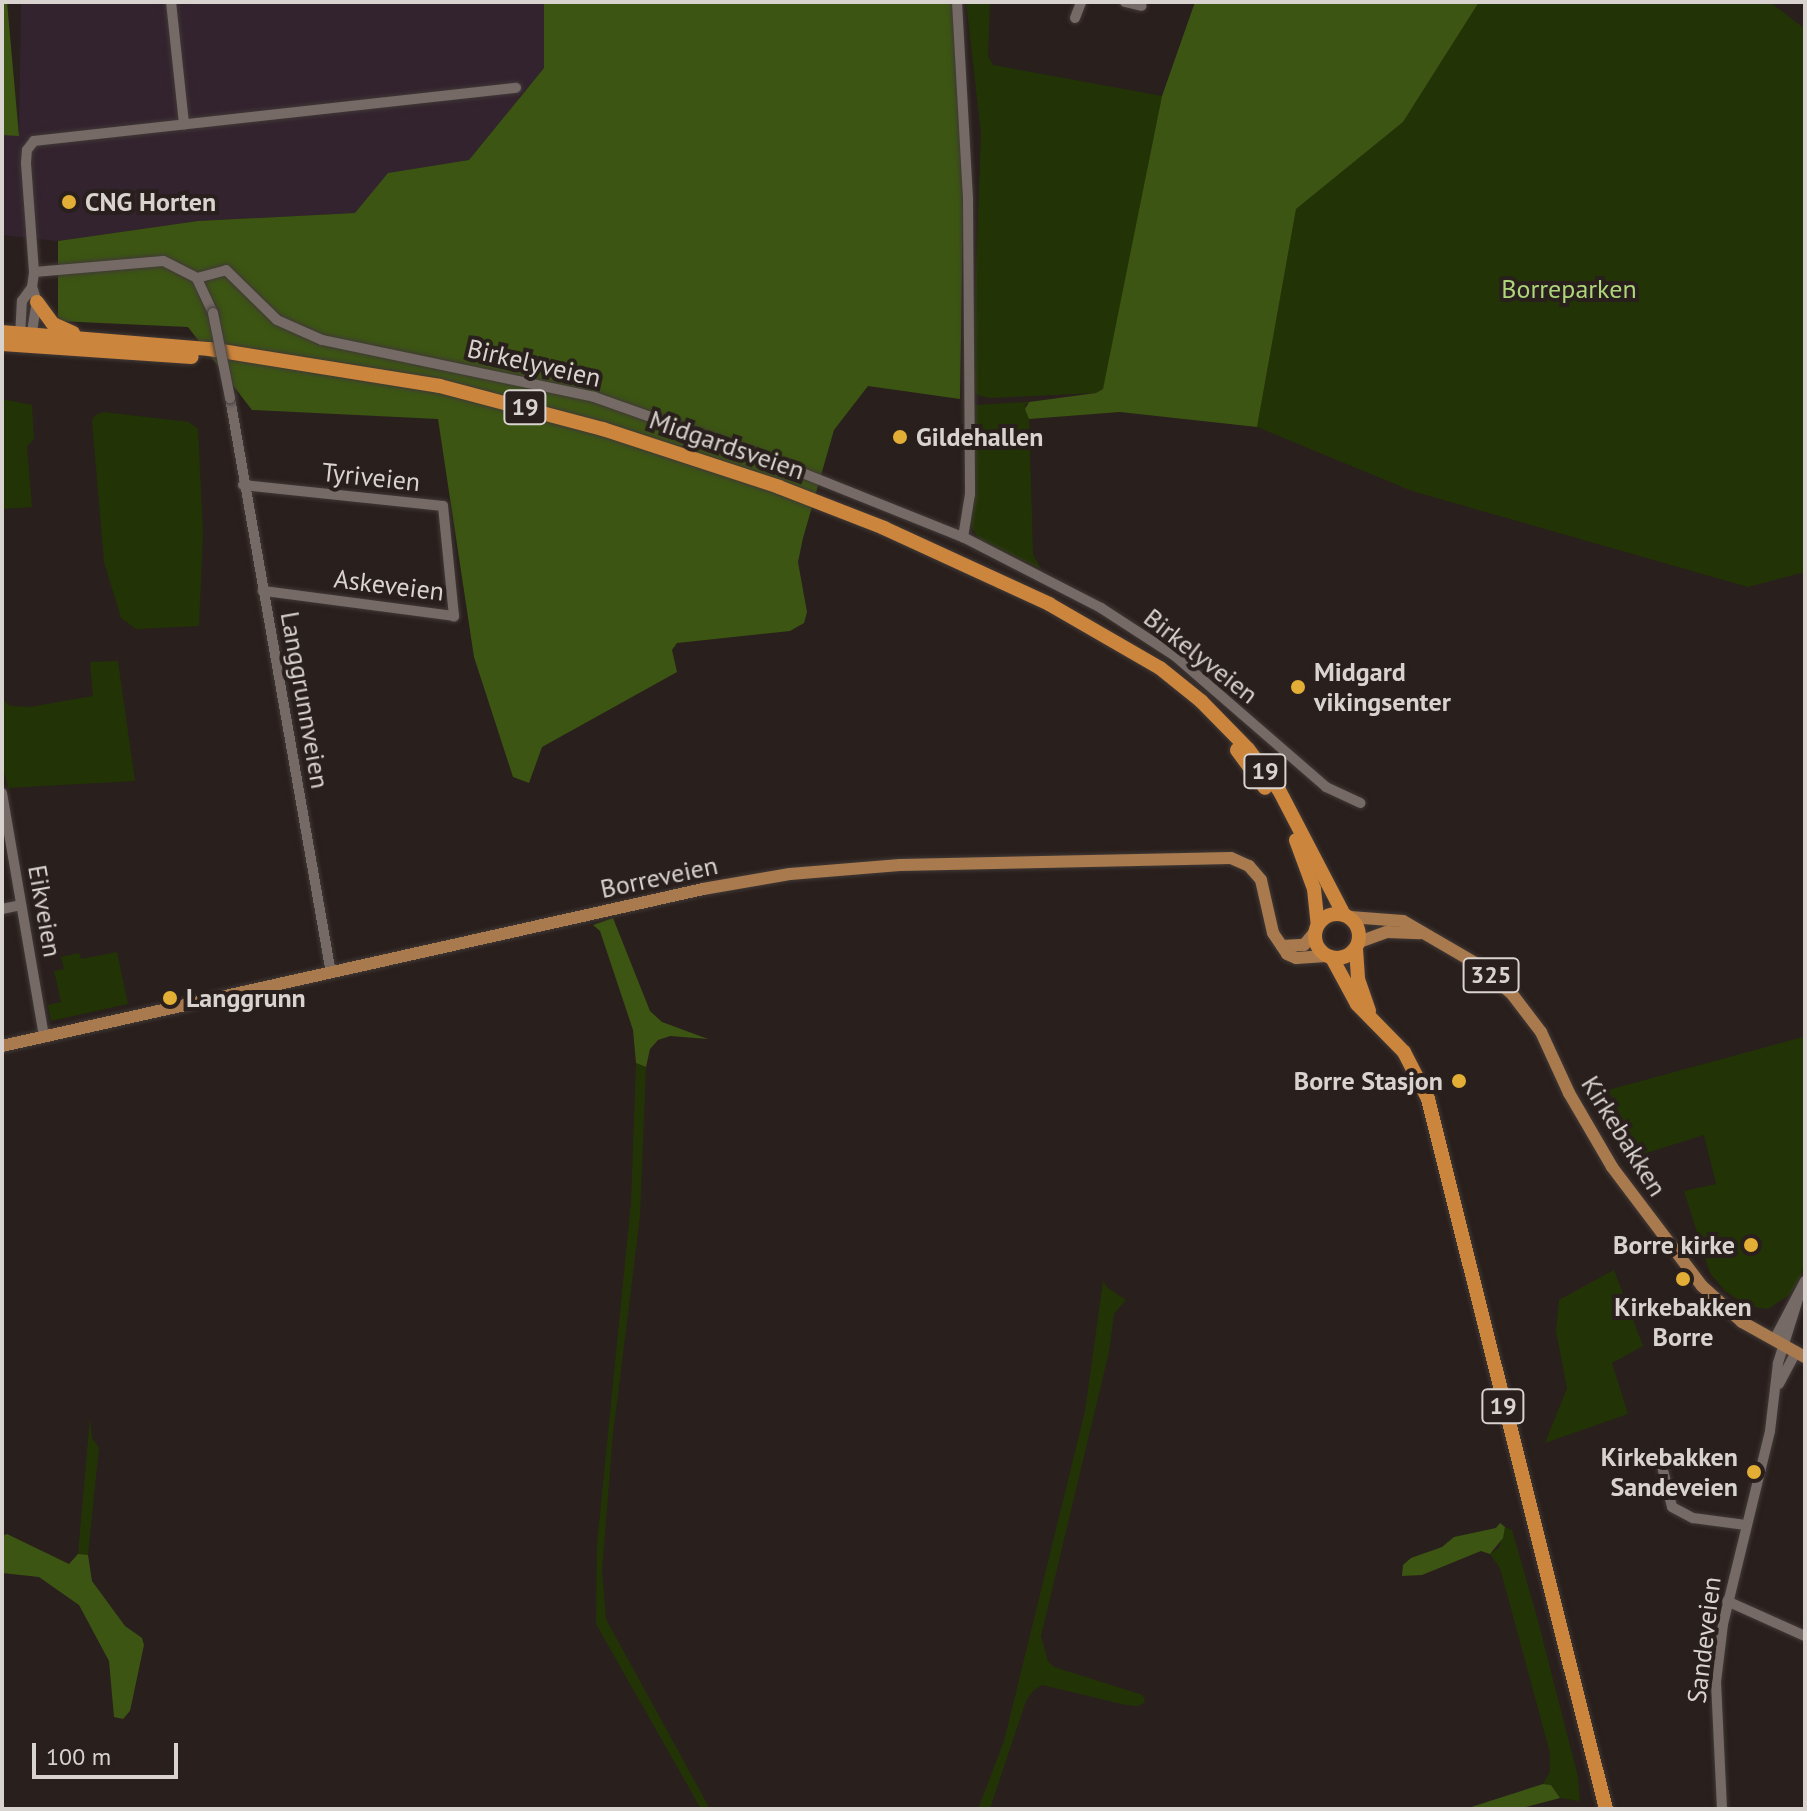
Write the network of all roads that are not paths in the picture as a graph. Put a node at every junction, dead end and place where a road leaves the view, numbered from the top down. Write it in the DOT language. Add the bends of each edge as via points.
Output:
graph roads {
  1 [pos="171,2"];
  2 [pos="957,2"];
  3 [pos="1081,2"];
  4 [pos="1125,2"];
  5 [pos="1142,6"];
  6 [pos="1075,18"];
  7 [pos="516,88"];
  8 [pos="184,124"];
  9 [pos="34,272"];
  10 [pos="197,278"];
  11 [pos="32,287"];
  12 [pos="37,302"];
  13 [pos="2,332"];
  14 [pos="25,338"];
  15 [pos="89,338"];
  16 [pos="2,344"];
  17 [pos="264,358"];
  18 [pos="243,485"];
  19 [pos="963,537"];
  20 [pos="448,558"];
  21 [pos="263,591"];
  22 [pos="1144,661"];
  23 [pos="2,793"];
  24 [pos="1360,803"];
  25 [pos="3,806"];
  26 [pos="21,905"];
  27 [pos="2,909"];
  28 [pos="1347,916"];
  29 [pos="1317,928"];
  30 [pos="1428,934"];
  31 [pos="1282,946"];
  32 [pos="1358,946"];
  33 [pos="1329,957"];
  34 [pos="331,973"];
  35 [pos="1372,1018"];
  36 [pos="44,1037"];
  37 [pos="2,1046"];
  38 [pos="1805,1281"];
  39 [pos="1779,1342"];
  40 [pos="1800,1355"];
  41 [pos="1777,1389"];
  42 [pos="1660,1458"];
  43 [pos="1746,1525"];
  44 [pos="1727,1601"];
  45 [pos="1805,1636"];
  46 [pos="1606,1809"];
  47 [pos="1722,1809"];
  1 -- 8 [label="street"];
  2 -- 19 [label="street" via="968,199 970,494"];
  3 -- 6 [label="street"];
  4 -- 5 [label="street"];
  7 -- 8 [label="street"];
  8 -- 9 [label="street" via="34,141 26,163"];
  9 -- 10 [label="street" via="145,260 178,266"];
  9 -- 11 [label="street"];
  10 -- 18 [label="street, Langgrunnveien, bridge" via="213,313"];
  10 -- 19 [label="street, Birkelyveien" via="226,270 277,320 322,340 594,397"];
  11 -- 12 [label="street"];
  11 -- 14 [label="street" via="22,301"];
  12 -- 14 [label="street"];
  12 -- 15 [label="highway, 19" via="53,324"];
  13 -- 14 [label="highway, Midgardsveien / 19"];
  14 -- 15 [label="highway, Midgardsveien / 19"];
  14 -- 16 [label="highway, Midgardsveien / 19"];
  14 -- 17 [label="highway, Midgardsveien / 19"];
  15 -- 17 [label="highway, Midgardsveien / 19"];
  17 -- 22 [label="highway, Midgardsveien / 19" via="402,378 506,402 779,487 967,564 1049,604"];
  18 -- 20 [label="street, Tyriveien" via="443,506"];
  18 -- 21 [label="street, Langgrunnveien"];
  19 -- 24 [label="street, Birkelyveien" via="1101,608 1175,656 1326,787"];
  20 -- 21 [label="street, Askeveien" via="454,616"];
  21 -- 34 [label="street, Langgrunnveien"];
  22 -- 28 [label="highway, Midgardsveien / 19" via="1201,701 1261,765"];
  22 -- 29 [label="highway, Midgardsveien / 19" via="1225,737 1275,802 1311,876"];
  23 -- 25 [label="street, Eikveien"];
  25 -- 26 [label="street, Eikveien"];
  26 -- 27 [label="street"];
  26 -- 36 [label="street, Eikveien"];
  28 -- 29 [label="highway" via="1330,915"];
  28 -- 30 [label="main road, Kirkebakken / 325" via="1403,921"];
  28 -- 32 [label="highway, 19" via="1359,928"];
  29 -- 31 [label="main road" via="1304,945"];
  29 -- 33 [label="highway, 19" via="1317,947"];
  30 -- 32 [label="main road, Kirkebakken / 325" via="1387,932"];
  30 -- 39 [label="main road, Kirkebakken / 325" via="1477,964 1512,994 1541,1032 1590,1132 1638,1203 1712,1298"];
  31 -- 33 [label="main road" via="1296,958"];
  31 -- 34 [label="main road, Borreveien" via="1273,933 1261,880 1249,866 1231,858 992,862 900,865 741,882"];
  32 -- 33 [label="highway" via="1345,957"];
  32 -- 35 [label="highway, 19" via="1358,979"];
  33 -- 35 [label="highway, 19" via="1357,1004"];
  34 -- 36 [label="main road, Borreveien"];
  35 -- 46 [label="highway, 19" via="1404,1052 1428,1099"];
  36 -- 37 [label="main road, Borreveien"];
  38 -- 39 [label="street"];
  39 -- 40 [label="main road, Kirkebakken / 325"];
  39 -- 41 [label="street, Sandeveien"];
  40 -- 41 [label="street, Sandeveien"];
  41 -- 43 [label="street, Sandeveien"];
  42 -- 43 [label="street" via="1672,1507 1693,1518"];
  43 -- 44 [label="street, Sandeveien"];
  44 -- 45 [label="street"];
  44 -- 47 [label="street, Sandeveien" via="1716,1682"];
}
